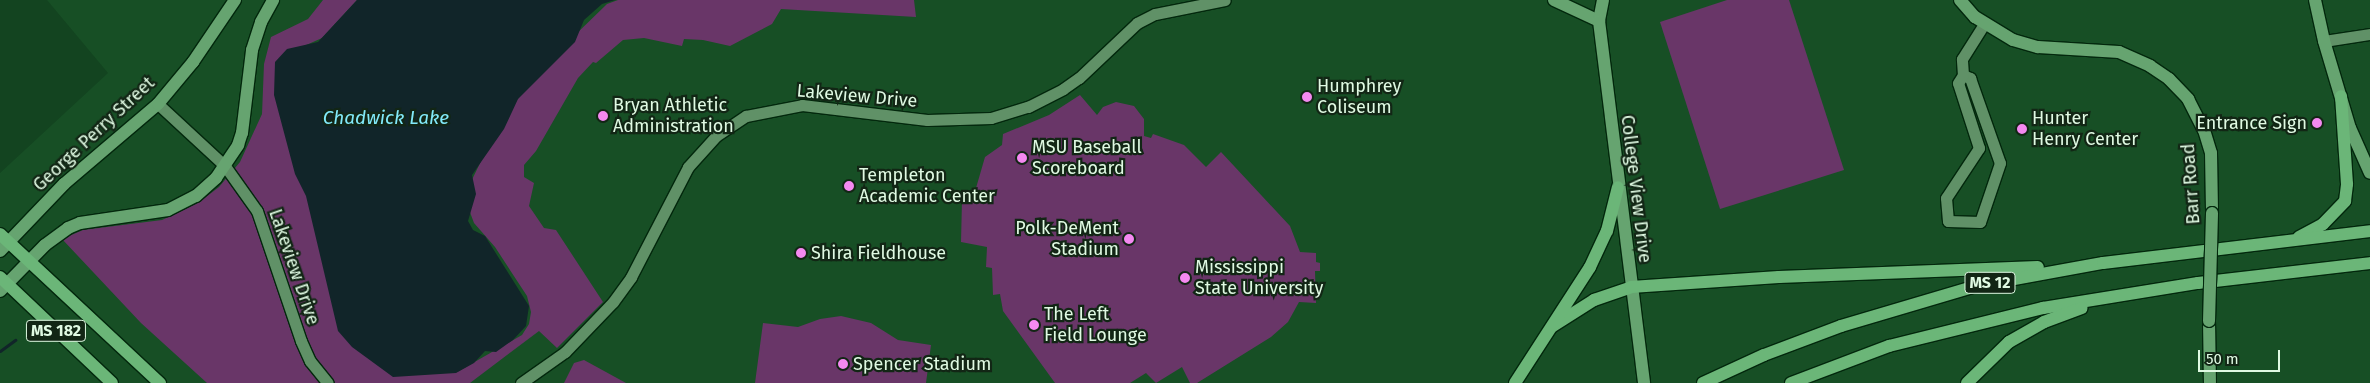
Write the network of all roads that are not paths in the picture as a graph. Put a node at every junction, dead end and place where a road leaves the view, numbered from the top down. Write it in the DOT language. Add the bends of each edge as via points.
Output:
graph roads {
  1 [pos="235,0"];
  2 [pos="273,0"];
  3 [pos="1225,0"];
  4 [pos="1554,0"];
  5 [pos="1604,0"];
  6 [pos="1960,0"];
  7 [pos="2315,0"];
  8 [pos="1599,22"];
  9 [pos="1984,24"];
  10 [pos="2370,34"];
  11 [pos="2324,41"];
  12 [pos="1963,75"];
  13 [pos="2341,96"];
  14 [pos="158,104"];
  15 [pos="1996,144"];
  16 [pos="1979,148"];
  17 [pos="225,166"];
  18 [pos="2370,173"];
  19 [pos="1618,187"];
  20 [pos="2370,231"];
  21 [pos="2292,241"];
  22 [pos="2,242"];
  23 [pos="29,260"];
  24 [pos="2103,263"];
  25 [pos="2370,263"];
  26 [pos="2,284"];
  27 [pos="1631,288"];
  28 [pos="2143,292"];
  29 [pos="1553,326"];
  30 [pos="112,383"];
  31 [pos="160,383"];
  32 [pos="328,383"];
  33 [pos="521,383"];
  34 [pos="1514,383"];
  35 [pos="1644,383"];
  36 [pos="1703,383"];
  37 [pos="1791,383"];
  38 [pos="1967,383"];
  39 [pos="2210,383"];
  1 -- 14 [label="street, George Perry Street" via="193,62"];
  2 -- 17 [label="street" via="261,22 252,50 246,122 238,145"];
  3 -- 33 [label="street, Lakeview Drive" via="1156,14 1136,22 1079,78 1063,89 1028,107 991,118 927,120 802,106 746,116 716,136 688,167 631,277 613,302 565,352"];
  4 -- 8 [label="street"];
  5 -- 8 [label="street, College View Drive"];
  6 -- 9 [label="street, Barr Road"];
  7 -- 11 [label="street"];
  8 -- 19 [label="street, College View Drive"];
  9 -- 12 [label="street" via="1962,59"];
  9 -- 39 [label="street, Barr Road, bridge" via="2029,45 2119,52 2169,79 2188,99 2204,130 2210,153"];
  10 -- 11 [label="street"];
  11 -- 13 [label="street"];
  12 -- 15 [label="street" via="1970,78"];
  12 -- 16 [label="street" via="1958,83"];
  13 -- 18 [label="street"];
  13 -- 21 [label="main road" via="2347,184 2344,201 2323,224"];
  14 -- 17 [label="street, Lakeview Drive"];
  14 -- 22 [label="street, George Perry Street"];
  15 -- 16 [label="street"];
  15 -- 16 [label="street" via="1999,170 1980,222 1948,221 1948,192"];
  17 -- 23 [label="street" via="206,188 186,202 154,214 80,223 56,235"];
  17 -- 32 [label="street, Lakeview Drive" via="263,223 301,341 310,361"];
  19 -- 27 [label="street, College View Drive"];
  19 -- 29 [label="main road" via="1607,231 1590,267"];
  20 -- 21 [label="main road, MS 12"];
  21 -- 24 [label="main road, MS 12"];
  22 -- 23 [label="main road, MS 182"];
  23 -- 26 [label="street"];
  23 -- 31 [label="main road, MS 182"];
  24 -- 27 [label="main road" via="1779,277"];
  24 -- 36 [label="main road, MS 12" via="1976,286 1911,304 1764,355"];
  25 -- 28 [label="main road, MS 12"];
  26 -- 30 [label="main road, MS 182"];
  27 -- 29 [label="main road" via="1594,300"];
  27 -- 35 [label="street, College View Drive"];
  28 -- 37 [label="main road, MS 12" via="2043,308 1889,346"];
  28 -- 38 [label="main road" via="2078,309 2044,322 1993,354"];
  29 -- 34 [label="main road"];
}
